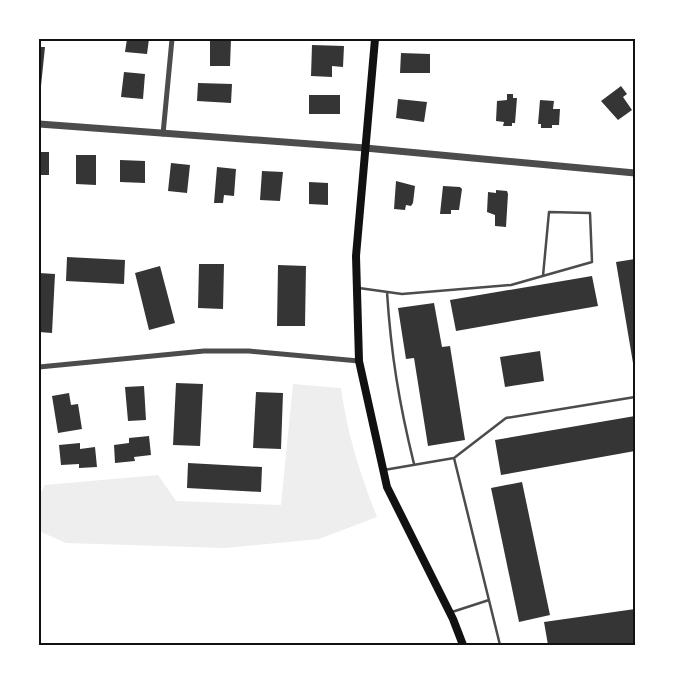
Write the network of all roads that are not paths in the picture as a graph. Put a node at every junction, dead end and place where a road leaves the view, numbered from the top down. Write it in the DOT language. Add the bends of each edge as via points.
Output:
graph roads {
  1 [pos="172,39"];
  2 [pos="375,39"];
  3 [pos="39,124"];
  4 [pos="163,135"];
  5 [pos="365,148"];
  6 [pos="635,173"];
  7 [pos="543,276"];
  8 [pos="357,288"];
  9 [pos="386,292"];
  10 [pos="359,361"];
  11 [pos="39,367"];
  12 [pos="635,397"];
  13 [pos="454,458"];
  14 [pos="414,464"];
  15 [pos="383,470"];
  16 [pos="489,600"];
  17 [pos="449,613"];
  18 [pos="463,645"];
  19 [pos="500,645"];
  1 -- 4 [label="street"];
  2 -- 5 [label="main road"];
  3 -- 4 [label="street"];
  4 -- 5 [label="street"];
  5 -- 6 [label="street"];
  5 -- 8 [label="main road" via="356,256"];
  7 -- 7 [label="lane" via="549,212 590,213 592,262"];
  7 -- 9 [label="lane" via="511,285 402,294"];
  8 -- 9 [label="lane"];
  8 -- 10 [label="main road"];
  9 -- 14 [label="lane" via="400,410"];
  10 -- 11 [label="street" via="249,351 204,351"];
  10 -- 15 [label="main road"];
  12 -- 13 [label="lane" via="506,418"];
  13 -- 14 [label="lane"];
  13 -- 16 [label="lane"];
  14 -- 15 [label="lane"];
  15 -- 17 [label="main road" via="387,487 410,537"];
  16 -- 17 [label="lane"];
  16 -- 19 [label="lane"];
  17 -- 18 [label="main road"];
}
